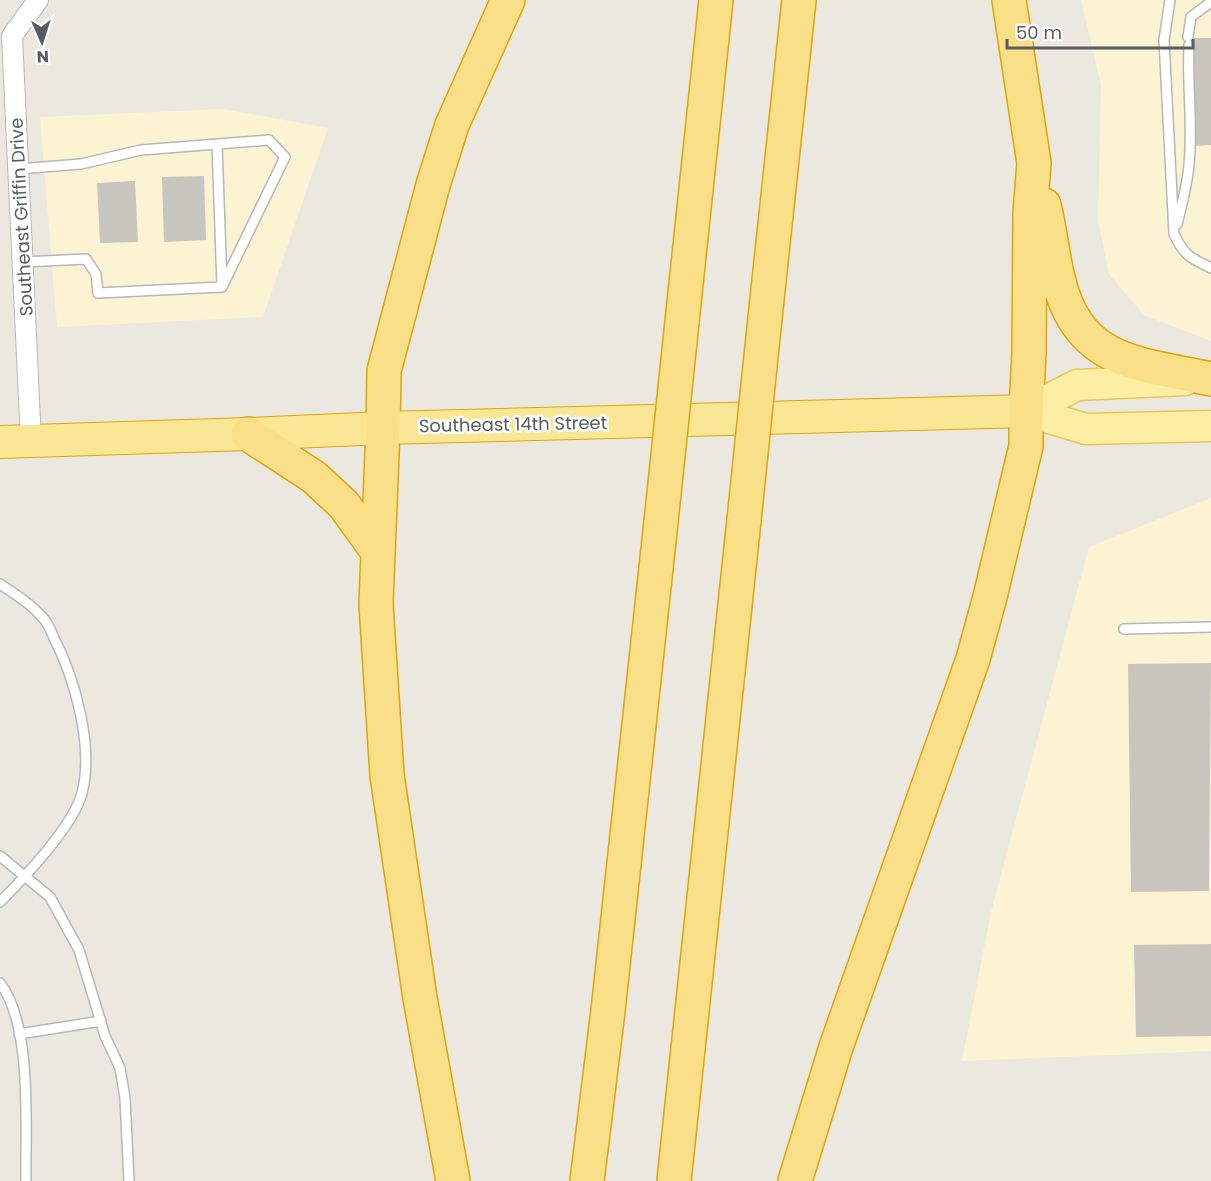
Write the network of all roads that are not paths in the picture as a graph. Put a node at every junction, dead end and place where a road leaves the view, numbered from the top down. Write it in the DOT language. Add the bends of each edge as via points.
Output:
graph roads {
  1 [pos="38,0"];
  2 [pos="508,0"];
  3 [pos="716,0"];
  4 [pos="799,0"];
  5 [pos="1009,0"];
  6 [pos="1170,0"];
  7 [pos="1211,2"];
  8 [pos="6,35"];
  9 [pos="217,144"];
  10 [pos="1034,163"];
  11 [pos="18,169"];
  12 [pos="1174,234"];
  13 [pos="23,262"];
  14 [pos="1211,268"];
  15 [pos="222,287"];
  16 [pos="1211,379"];
  17 [pos="1026,411"];
  18 [pos="1211,426"];
  19 [pos="384,428"];
  20 [pos="248,434"];
  21 [pos="0,442"];
  22 [pos="31,442"];
  23 [pos="378,552"];
  24 [pos="0,584"];
  25 [pos="1211,627"];
  26 [pos="1124,629"];
  27 [pos="0,856"];
  28 [pos="26,876"];
  29 [pos="0,902"];
  30 [pos="0,983"];
  31 [pos="101,1021"];
  32 [pos="20,1034"];
  33 [pos="26,1181"];
  34 [pos="129,1181"];
  35 [pos="453,1181"];
  36 [pos="587,1181"];
  37 [pos="674,1181"];
  38 [pos="795,1181"];
  1 -- 8 [label="street, Southeast Griffin Drive"];
  2 -- 19 [label="highway" via="452,126 434,185 384,371"];
  3 -- 36 [label="highway, bridge"];
  4 -- 37 [label="highway, bridge"];
  5 -- 10 [label="highway"];
  6 -- 12 [label="lane" via="1164,40"];
  7 -- 12 [label="lane" via="1191,17 1189,165"];
  8 -- 11 [label="street, Southeast Griffin Drive"];
  9 -- 11 [label="lane" via="141,150 81,164"];
  9 -- 15 [label="lane"];
  9 -- 15 [label="lane" via="269,140 285,157"];
  10 -- 16 [label="highway" via="1058,278 1069,314 1084,335 1101,349 1124,358"];
  10 -- 17 [label="highway"];
  11 -- 13 [label="street, Southeast Griffin Drive"];
  12 -- 14 [label="lane" via="1188,257"];
  13 -- 15 [label="lane" via="86,259 96,273 98,293"];
  13 -- 22 [label="street, Southeast Griffin Drive"];
  16 -- 17 [label="main road, Southeast 14th Street" via="1077,386"];
  17 -- 18 [label="main road, Southeast 14th Street" via="1086,429"];
  17 -- 19 [label="highway, Southeast 14th Street"];
  17 -- 38 [label="highway" via="1026,446 972,659 836,1047"];
  19 -- 20 [label="highway, Southeast 14th Street"];
  19 -- 23 [label="highway"];
  20 -- 22 [label="highway, Southeast 14th Street"];
  20 -- 23 [label="highway" via="314,477 344,505"];
  21 -- 22 [label="highway, Southeast 14th Street"];
  23 -- 35 [label="highway" via="376,604 387,775 420,998"];
  24 -- 28 [label="lane" via="45,619 76,693 84,738 82,794 68,821"];
  25 -- 26 [label="lane"];
  27 -- 28 [label="lane"];
  28 -- 29 [label="lane"];
  28 -- 31 [label="lane" via="50,897 79,950"];
  30 -- 32 [label="lane"];
  31 -- 32 [label="lane"];
  31 -- 34 [label="lane" via="120,1068 126,1098"];
  32 -- 33 [label="lane"];
}
